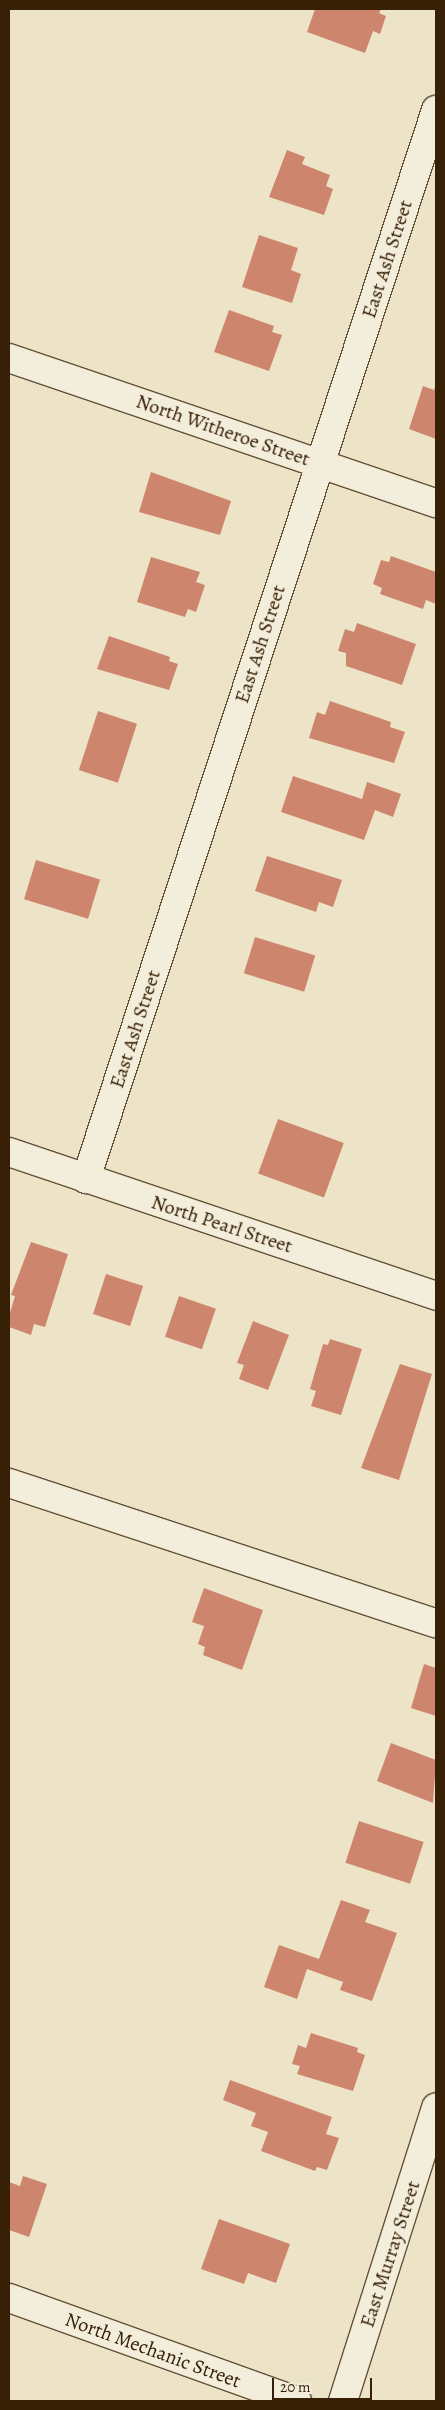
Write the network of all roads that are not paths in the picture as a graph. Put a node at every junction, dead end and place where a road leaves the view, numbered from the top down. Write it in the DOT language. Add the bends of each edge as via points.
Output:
graph roads {
  1 [pos="436,110"];
  2 [pos="9,358"];
  3 [pos="319,463"];
  4 [pos="436,503"];
  5 [pos="9,1152"];
  6 [pos="86,1179"];
  7 [pos="436,1296"];
  8 [pos="9,1483"];
  9 [pos="436,1623"];
  10 [pos="436,2107"];
  11 [pos="9,2298"];
  12 [pos="297,2401"];
  13 [pos="343,2401"];
  1 -- 3 [label="street, East Ash Street"];
  2 -- 3 [label="street, North Witheroe Street"];
  3 -- 4 [label="street, North Witheroe Street"];
  3 -- 6 [label="street, East Ash Street"];
  5 -- 6 [label="street, North Pearl Street"];
  6 -- 7 [label="street, North Pearl Street"];
  8 -- 9 [label="street"];
  10 -- 13 [label="street, East Murray Street"];
  11 -- 12 [label="street, North Mechanic Street"];
}
